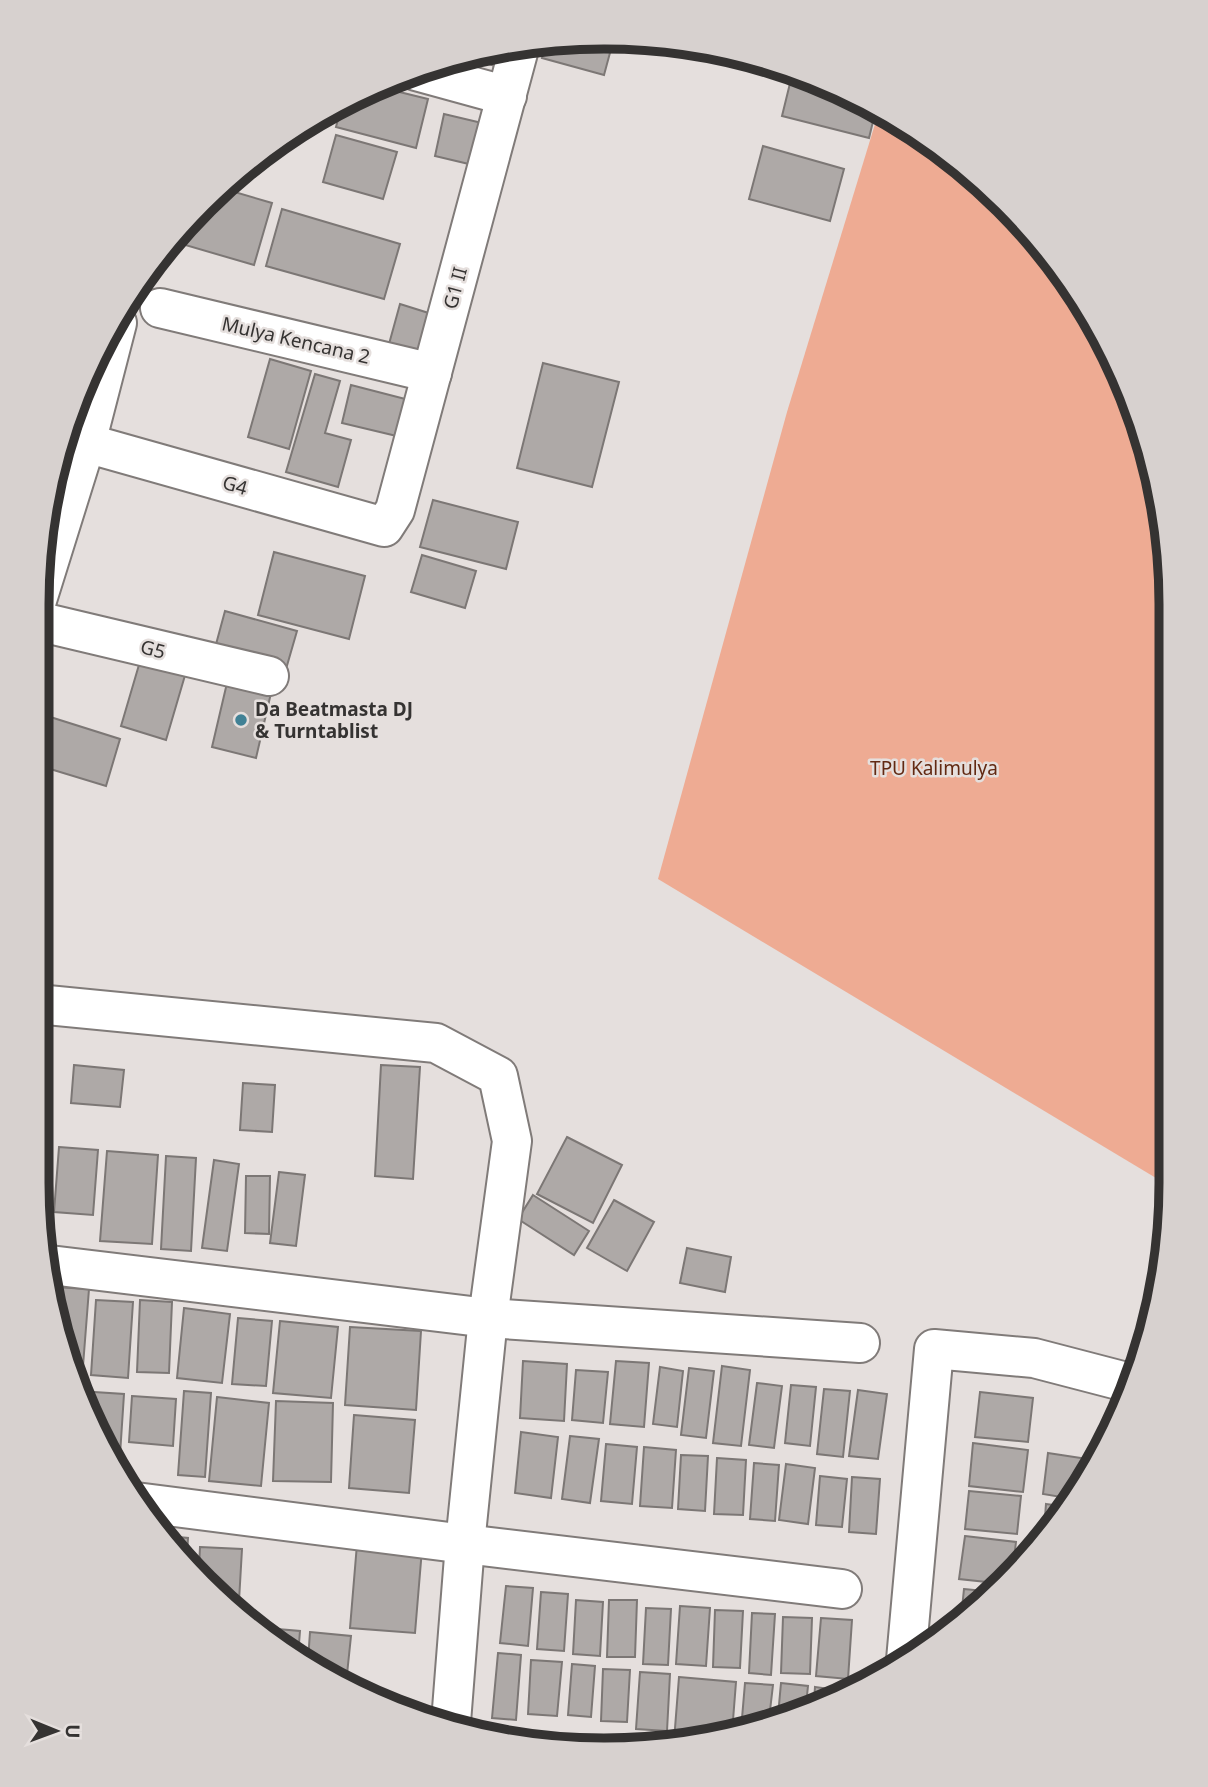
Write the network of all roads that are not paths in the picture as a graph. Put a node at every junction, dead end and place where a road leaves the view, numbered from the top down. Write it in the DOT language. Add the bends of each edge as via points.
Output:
graph roads {
  1 [pos="517,57"];
  2 [pos="433,76"];
  3 [pos="506,96"];
  4 [pos="160,308"];
  5 [pos="109,352"];
  6 [pos="432,373"];
  7 [pos="86,443"];
  8 [pos="384,527"];
  9 [pos="52,553"];
  10 [pos="49,624"];
  11 [pos="269,676"];
  12 [pos="49,1005"];
  13 [pos="56,1266"];
  14 [pos="488,1318"];
  15 [pos="860,1343"];
  16 [pos="1122,1381"];
  17 [pos="152,1504"];
  18 [pos="465,1544"];
  19 [pos="842,1589"];
  20 [pos="907,1647"];
  21 [pos="451,1716"];
  1 -- 3 [label="street, G1 II"];
  2 -- 3 [label="street"];
  3 -- 6 [label="street, G1 II"];
  4 -- 6 [label="street, Mulya Kencana 2"];
  5 -- 7 [label="street"];
  6 -- 8 [label="street, G1 II" via="395,510"];
  7 -- 8 [label="street, G4"];
  7 -- 9 [label="street"];
  10 -- 11 [label="street, G5"];
  12 -- 14 [label="street" via="436,1043 499,1076 512,1141"];
  13 -- 14 [label="street"];
  14 -- 15 [label="street"];
  14 -- 18 [label="street"];
  16 -- 20 [label="street" via="1034,1357 934,1349"];
  17 -- 18 [label="street"];
  18 -- 19 [label="street"];
  18 -- 21 [label="street"];
}
